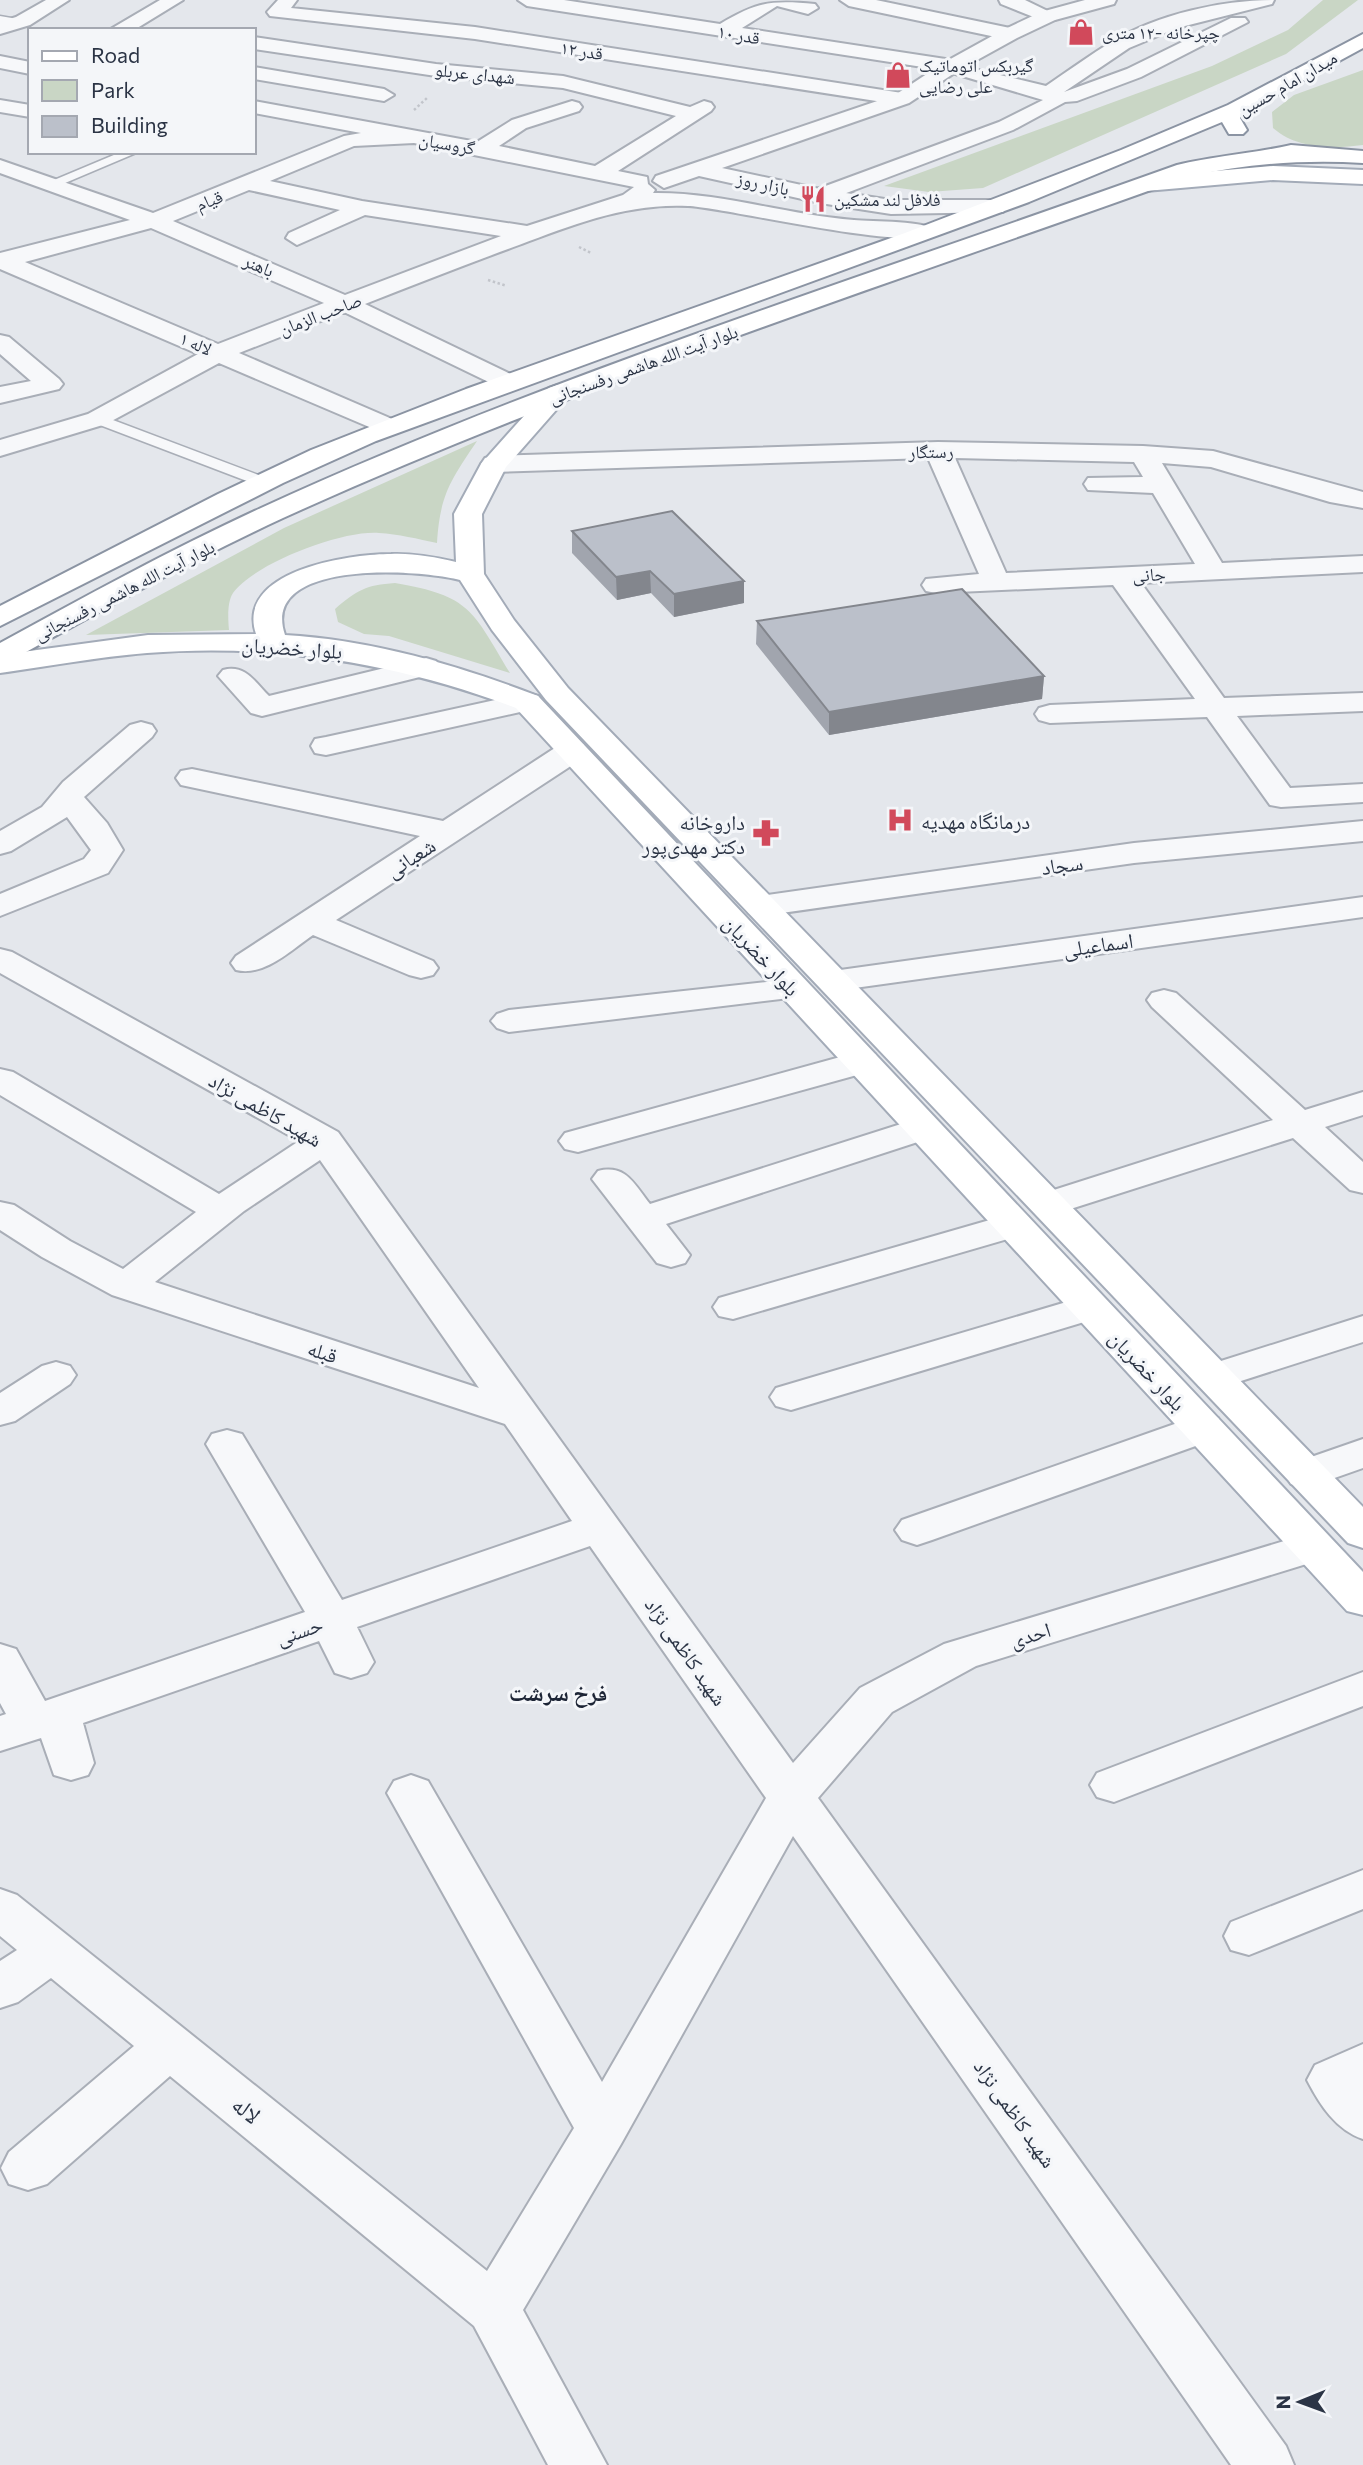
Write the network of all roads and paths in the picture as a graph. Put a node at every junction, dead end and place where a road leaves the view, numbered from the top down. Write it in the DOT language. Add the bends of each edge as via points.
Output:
graph roads {
  1 [pos="60,0"];
  2 [pos="174,0"];
  3 [pos="288,0"];
  4 [pos="527,0"];
  5 [pos="772,0"];
  6 [pos="778,0"];
  7 [pos="849,0"];
  8 [pos="1008,0"];
  9 [pos="1107,0"];
  10 [pos="1214,0"];
  11 [pos="1265,0"];
  12 [pos="1279,0"];
  13 [pos="1236,7"];
  14 [pos="684,8"];
  15 [pos="808,8"];
  16 [pos="1048,16"];
  17 [pos="0,19"];
  18 [pos="23,21"];
  19 [pos="662,22"];
  20 [pos="121,27"];
  21 [pos="0,28"];
  22 [pos="723,31"];
  23 [pos="1010,34"];
  24 [pos="863,35"];
  25 [pos="1363,40"];
  26 [pos="256,43"];
  27 [pos="800,45"];
  28 [pos="847,51"];
  29 [pos="0,62"];
  30 [pos="28,68"];
  31 [pos="951,68"];
  32 [pos="436,69"];
  33 [pos="256,73"];
  34 [pos="752,77"];
  35 [pos="432,94"];
  36 [pos="384,95"];
  37 [pos="1052,98"];
  38 [pos="902,99"];
  39 [pos="0,106"];
  40 [pos="256,107"];
  41 [pos="572,107"];
  42 [pos="1236,109"];
  43 [pos="28,111"];
  44 [pos="412,111"];
  45 [pos="693,114"];
  46 [pos="339,122"];
  47 [pos="413,137"];
  48 [pos="481,149"];
  49 [pos="266,153"];
  50 [pos="127,154"];
  51 [pos="1126,154"];
  52 [pos="1316,155"];
  53 [pos="1363,157"];
  54 [pos="304,160"];
  55 [pos="0,166"];
  56 [pos="698,170"];
  57 [pos="1185,170"];
  58 [pos="600,173"];
  59 [pos="1363,177"];
  60 [pos="53,183"];
  61 [pos="249,183"];
  62 [pos="1146,184"];
  63 [pos="644,188"];
  64 [pos="174,189"];
  65 [pos="820,196"];
  66 [pos="211,200"];
  67 [pos="995,207"];
  68 [pos="362,208"];
  69 [pos="156,220"];
  70 [pos="926,232"];
  71 [pos="529,234"];
  72 [pos="297,238"];
  73 [pos="1,261"];
  74 [pos="349,304"];
  75 [pos="0,342"];
  76 [pos="218,353"];
  77 [pos="510,383"];
  78 [pos="558,393"];
  79 [pos="0,395"];
  80 [pos="97,419"];
  81 [pos="390,427"];
  82 [pos="0,448"];
  83 [pos="938,450"];
  84 [pos="1143,454"];
  85 [pos="494,464"];
  86 [pos="263,482"];
  87 [pos="1097,484"];
  88 [pos="1162,485"];
  89 [pos="1363,500"];
  90 [pos="1363,564"];
  91 [pos="1213,571"];
  92 [pos="470,574"];
  93 [pos="1121,576"];
  94 [pos="996,582"];
  95 [pos="936,585"];
  96 [pos="0,617"];
  97 [pos="273,642"];
  98 [pos="0,655"];
  99 [pos="0,664"];
  100 [pos="426,667"];
  101 [pos="233,676"];
  102 [pos="527,702"];
  103 [pos="1363,702"];
  104 [pos="1216,708"];
  105 [pos="1050,714"];
  106 [pos="141,731"];
  107 [pos="326,746"];
  108 [pos="572,751"];
  109 [pos="192,778"];
  110 [pos="1363,793"];
  111 [pos="68,797"];
  112 [pos="1363,831"];
  113 [pos="8,832"];
  114 [pos="448,832"];
  115 [pos="0,906"];
  116 [pos="761,906"];
  117 [pos="1363,907"];
  118 [pos="311,922"];
  119 [pos="0,959"];
  120 [pos="248,963"];
  121 [pos="421,968"];
  122 [pos="832,981"];
  123 [pos="794,989"];
  124 [pos="1164,1000"];
  125 [pos="509,1021"];
  126 [pos="862,1062"];
  127 [pos="0,1080"];
  128 [pos="1363,1102"];
  129 [pos="1299,1123"];
  130 [pos="923,1128"];
  131 [pos="325,1140"];
  132 [pos="578,1141"];
  133 [pos="611,1179"];
  134 [pos="1363,1182"];
  135 [pos="1048,1204"];
  136 [pos="221,1211"];
  137 [pos="0,1213"];
  138 [pos="642,1219"];
  139 [pos="1014,1225"];
  140 [pos="671,1255"];
  141 [pos="126,1286"];
  142 [pos="733,1307"];
  143 [pos="1090,1307"];
  144 [pos="1363,1329"];
  145 [pos="56,1375"];
  146 [pos="1213,1377"];
  147 [pos="791,1397"];
  148 [pos="0,1412"];
  149 [pos="520,1415"];
  150 [pos="1203,1428"];
  151 [pos="227,1444"];
  152 [pos="1363,1453"];
  153 [pos="1306,1474"];
  154 [pos="599,1527"];
  155 [pos="917,1530"];
  156 [pos="1363,1533"];
  157 [pos="1314,1547"];
  158 [pos="1363,1600"];
  159 [pos="331,1619"];
  160 [pos="0,1660"];
  161 [pos="351,1662"];
  162 [pos="1363,1688"];
  163 [pos="30,1724"];
  164 [pos="71,1763"];
  165 [pos="1114,1785"];
  166 [pos="411,1793"];
  167 [pos="791,1797"];
  168 [pos="1363,1889"];
  169 [pos="0,1908"];
  170 [pos="1249,1936"];
  171 [pos="52,1951"];
  172 [pos="0,1988"];
  173 [pos="170,2046"];
  174 [pos="1363,2065"];
  175 [pos="1363,2118"];
  176 [pos="602,2129"];
  177 [pos="28,2168"];
  178 [pos="494,2309"];
  179 [pos="578,2465"];
  180 [pos="1265,2465"];
  1 -- 18 [label="street"];
  2 -- 20 [label="street"];
  3 -- 34 [label="street, قدر ۱۲" via="277,12 475,33"];
  4 -- 19 [label="street, قدر ۱۰"];
  5 -- 22 [label="street"];
  6 -- 15 [label="street"];
  7 -- 23 [label="street"];
  8 -- 16 [label="street"];
  9 -- 16 [label="street, صاحب الزمان"];
  10 -- 13 [label="street"];
  11 -- 13 [label="street"];
  12 -- 37 [label="street" via="1134,73"];
  13 -- 37 [label="street" via="1170,24 1122,44"];
  14 -- 19 [label="street"];
  16 -- 23 [label="street, صاحب الزمان"];
  17 -- 18 [label="lane"];
  18 -- 21 [label="street"];
  19 -- 22 [label="street, قدر ۱۰"];
  22 -- 27 [label="street, قدر ۱۰"];
  23 -- 31 [label="street, صاحب الزمان"];
  24 -- 28 [label="street"];
  25 -- 42 [label="main road, میدان امام حسین"];
  26 -- 32 [label="street, شهدای عربلو"];
  27 -- 28 [label="street, قدر ۱۰"];
  27 -- 34 [label="street"];
  28 -- 31 [label="street, قدر ۱۰"];
  29 -- 30 [label="street"];
  31 -- 37 [label="street, قدر ۱۰"];
  31 -- 38 [label="street, صاحب الزمان"];
  32 -- 36 [label="street"];
  32 -- 45 [label="street, شهدای عربلو" via="563,82"];
  33 -- 36 [label="street"];
  34 -- 38 [label="street, قدر ۱۲"];
  34 -- 45 [label="street"];
  35 -- 44 [label="path"];
  36 -- 46 [label="street"];
  37 -- 65 [label="street" via="1006,126"];
  38 -- 56 [label="street, صاحب الزمان"];
  39 -- 43 [label="street"];
  40 -- 46 [label="street, گروسیان"];
  41 -- 48 [label="street" via="519,124"];
  42 -- 51 [label="main road, بلوار آیت الله هاشمی رفسنجانی"];
  42 -- 52 [label="main road, میدان امام حسین" via="1231,124 1248,138"];
  45 -- 58 [label="street"];
  46 -- 47 [label="street, گروسیان"];
  47 -- 48 [label="street, گروسیان"];
  47 -- 54 [label="street, قیام" via="351,140"];
  48 -- 58 [label="street, گروسیان"];
  49 -- 54 [label="street"];
  50 -- 60 [label="lane"];
  51 -- 57 [label="main road"];
  51 -- 67 [label="main road, بلوار آیت الله هاشمی رفسنجانی"];
  52 -- 53 [label="main road, میدان امام حسین"];
  52 -- 57 [label="main road, بلوار آیت الله هاشمی رفسنجانی" via="1253,157"];
  54 -- 61 [label="street, قیام"];
  55 -- 60 [label="street, باهنر"];
  56 -- 63 [label="street, صاحب الزمان"];
  56 -- 65 [label="street, بازار روز"];
  57 -- 62 [label="main road, بلوار آیت الله هاشمی رفسنجانی"];
  58 -- 63 [label="street, گروسیان"];
  59 -- 62 [label="main road" via="1273,173"];
  60 -- 69 [label="street, باهنر"];
  61 -- 66 [label="street, قیام"];
  61 -- 68 [label="street"];
  62 -- 78 [label="main road, بلوار آیت الله هاشمی رفسنجانی"];
  63 -- 70 [label="street" via="689,199 674,212 829,240 851,228"];
  63 -- 71 [label="street, صاحب الزمان"];
  64 -- 66 [label="street"];
  65 -- 67 [label="street, بازار روز" via="891,207"];
  66 -- 69 [label="street, قیام"];
  67 -- 70 [label="main road, بلوار آیت الله هاشمی رفسنجانی"];
  68 -- 71 [label="street"];
  68 -- 72 [label="street"];
  69 -- 73 [label="street, قیام"];
  69 -- 74 [label="street, باهنر"];
  70 -- 77 [label="main road, بلوار آیت الله هاشمی رفسنجانی"];
  71 -- 74 [label="street, صاحب الزمان"];
  73 -- 76 [label="street, لاله ۱"];
  74 -- 76 [label="street, صاحب الزمان"];
  74 -- 77 [label="street, باهنر"];
  75 -- 79 [label="street" via="50,384"];
  76 -- 80 [label="street, صاحب الزمان"];
  76 -- 81 [label="street, لاله ۱"];
  77 -- 81 [label="main road, بلوار آیت الله هاشمی رفسنجانی"];
  78 -- 85 [label="main road"];
  78 -- 98 [label="main road, بلوار آیت الله هاشمی رفسنجانی" via="307,497"];
  80 -- 82 [label="street, صاحب الزمان"];
  80 -- 86 [label="lane"];
  81 -- 86 [label="main road, بلوار آیت الله هاشمی رفسنجانی"];
  83 -- 84 [label="street, رستگار"];
  83 -- 85 [label="street, رستگار"];
  83 -- 94 [label="street"];
  84 -- 88 [label="street"];
  84 -- 89 [label="street, رستگار" via="1213,459"];
  85 -- 92 [label="main road" via="468,514"];
  86 -- 96 [label="main road, بلوار آیت الله هاشمی رفسنجانی"];
  87 -- 88 [label="street"];
  88 -- 91 [label="street"];
  90 -- 91 [label="street, جانی"];
  91 -- 93 [label="street, جانی"];
  92 -- 97 [label="main road" via="405,562 345,566 302,579 279,593 265,609 263,626"];
  92 -- 116 [label="main road, بلوار خضریان" via="557,694"];
  93 -- 94 [label="street, جانی"];
  93 -- 104 [label="street"];
  94 -- 95 [label="street, جانی"];
  97 -- 99 [label="main road, بلوار خضریان" via="148,645"];
  97 -- 100 [label="main road, بلوار خضریان" via="372,654"];
  100 -- 101 [label="street" via="262,707"];
  100 -- 102 [label="main road, بلوار خضریان" via="466,677"];
  102 -- 107 [label="street"];
  102 -- 108 [label="main road, بلوار خضریان"];
  103 -- 104 [label="street"];
  104 -- 105 [label="street"];
  104 -- 110 [label="street" via="1281,798"];
  106 -- 111 [label="street"];
  108 -- 114 [label="street, شعبانی"];
  108 -- 123 [label="main road, بلوار خضریان"];
  109 -- 114 [label="street"];
  111 -- 113 [label="street" via="53,814"];
  111 -- 115 [label="street" via="107,850 96,866"];
  112 -- 116 [label="street, سجاد" via="1134,853"];
  114 -- 118 [label="street, شعبانی"];
  116 -- 122 [label="main road, بلوار خضریان"];
  117 -- 122 [label="street, اسماعیلی"];
  118 -- 120 [label="street, شعبانی"];
  118 -- 121 [label="street"];
  119 -- 131 [label="street, شهید کاظمی نژاد"];
  122 -- 135 [label="main road, بلوار خضریان"];
  123 -- 125 [label="street"];
  123 -- 126 [label="main road, بلوار خضریان"];
  124 -- 129 [label="street"];
  126 -- 130 [label="main road, بلوار خضریان"];
  126 -- 132 [label="street"];
  127 -- 136 [label="street"];
  128 -- 129 [label="street"];
  129 -- 134 [label="street"];
  129 -- 135 [label="street"];
  130 -- 138 [label="street"];
  130 -- 139 [label="main road, بلوار خضریان"];
  131 -- 136 [label="street"];
  131 -- 149 [label="street, شهید کاظمی نژاد"];
  133 -- 138 [label="street"];
  135 -- 146 [label="main road, بلوار خضریان"];
  136 -- 141 [label="street"];
  137 -- 141 [label="street, قبله"];
  138 -- 140 [label="street"];
  139 -- 142 [label="street"];
  139 -- 143 [label="main road, بلوار خضریان"];
  141 -- 149 [label="street, قبله"];
  143 -- 147 [label="street"];
  143 -- 150 [label="main road, بلوار خضریان"];
  144 -- 146 [label="street"];
  145 -- 148 [label="street"];
  146 -- 153 [label="main road, بلوار خضریان"];
  149 -- 154 [label="street, شهید کاظمی نژاد"];
  150 -- 155 [label="street"];
  150 -- 157 [label="main road, بلوار خضریان"];
  151 -- 159 [label="street"];
  152 -- 153 [label="street"];
  153 -- 156 [label="main road, بلوار خضریان"];
  154 -- 159 [label="street, حسنی"];
  154 -- 167 [label="street, شهید کاظمی نژاد"];
  157 -- 158 [label="main road, بلوار خضریان"];
  157 -- 167 [label="street, احدی" via="960,1655 876,1700"];
  159 -- 161 [label="street"];
  159 -- 163 [label="street, حسنی"];
  160 -- 163 [label="street"];
  162 -- 165 [label="street"];
  163 -- 164 [label="street"];
  166 -- 176 [label="street"];
  167 -- 176 [label="street, احدی"];
  167 -- 180 [label="street, شهید کاظمی نژاد"];
  168 -- 170 [label="street"];
  169 -- 171 [label="street, لاله"];
  171 -- 172 [label="street"];
  171 -- 173 [label="street, لاله"];
  173 -- 177 [label="street"];
  173 -- 178 [label="street, لاله"];
  174 -- 175 [label="street" via="1334,2080"];
  176 -- 178 [label="street, احدی"];
  178 -- 179 [label="street"];
}
